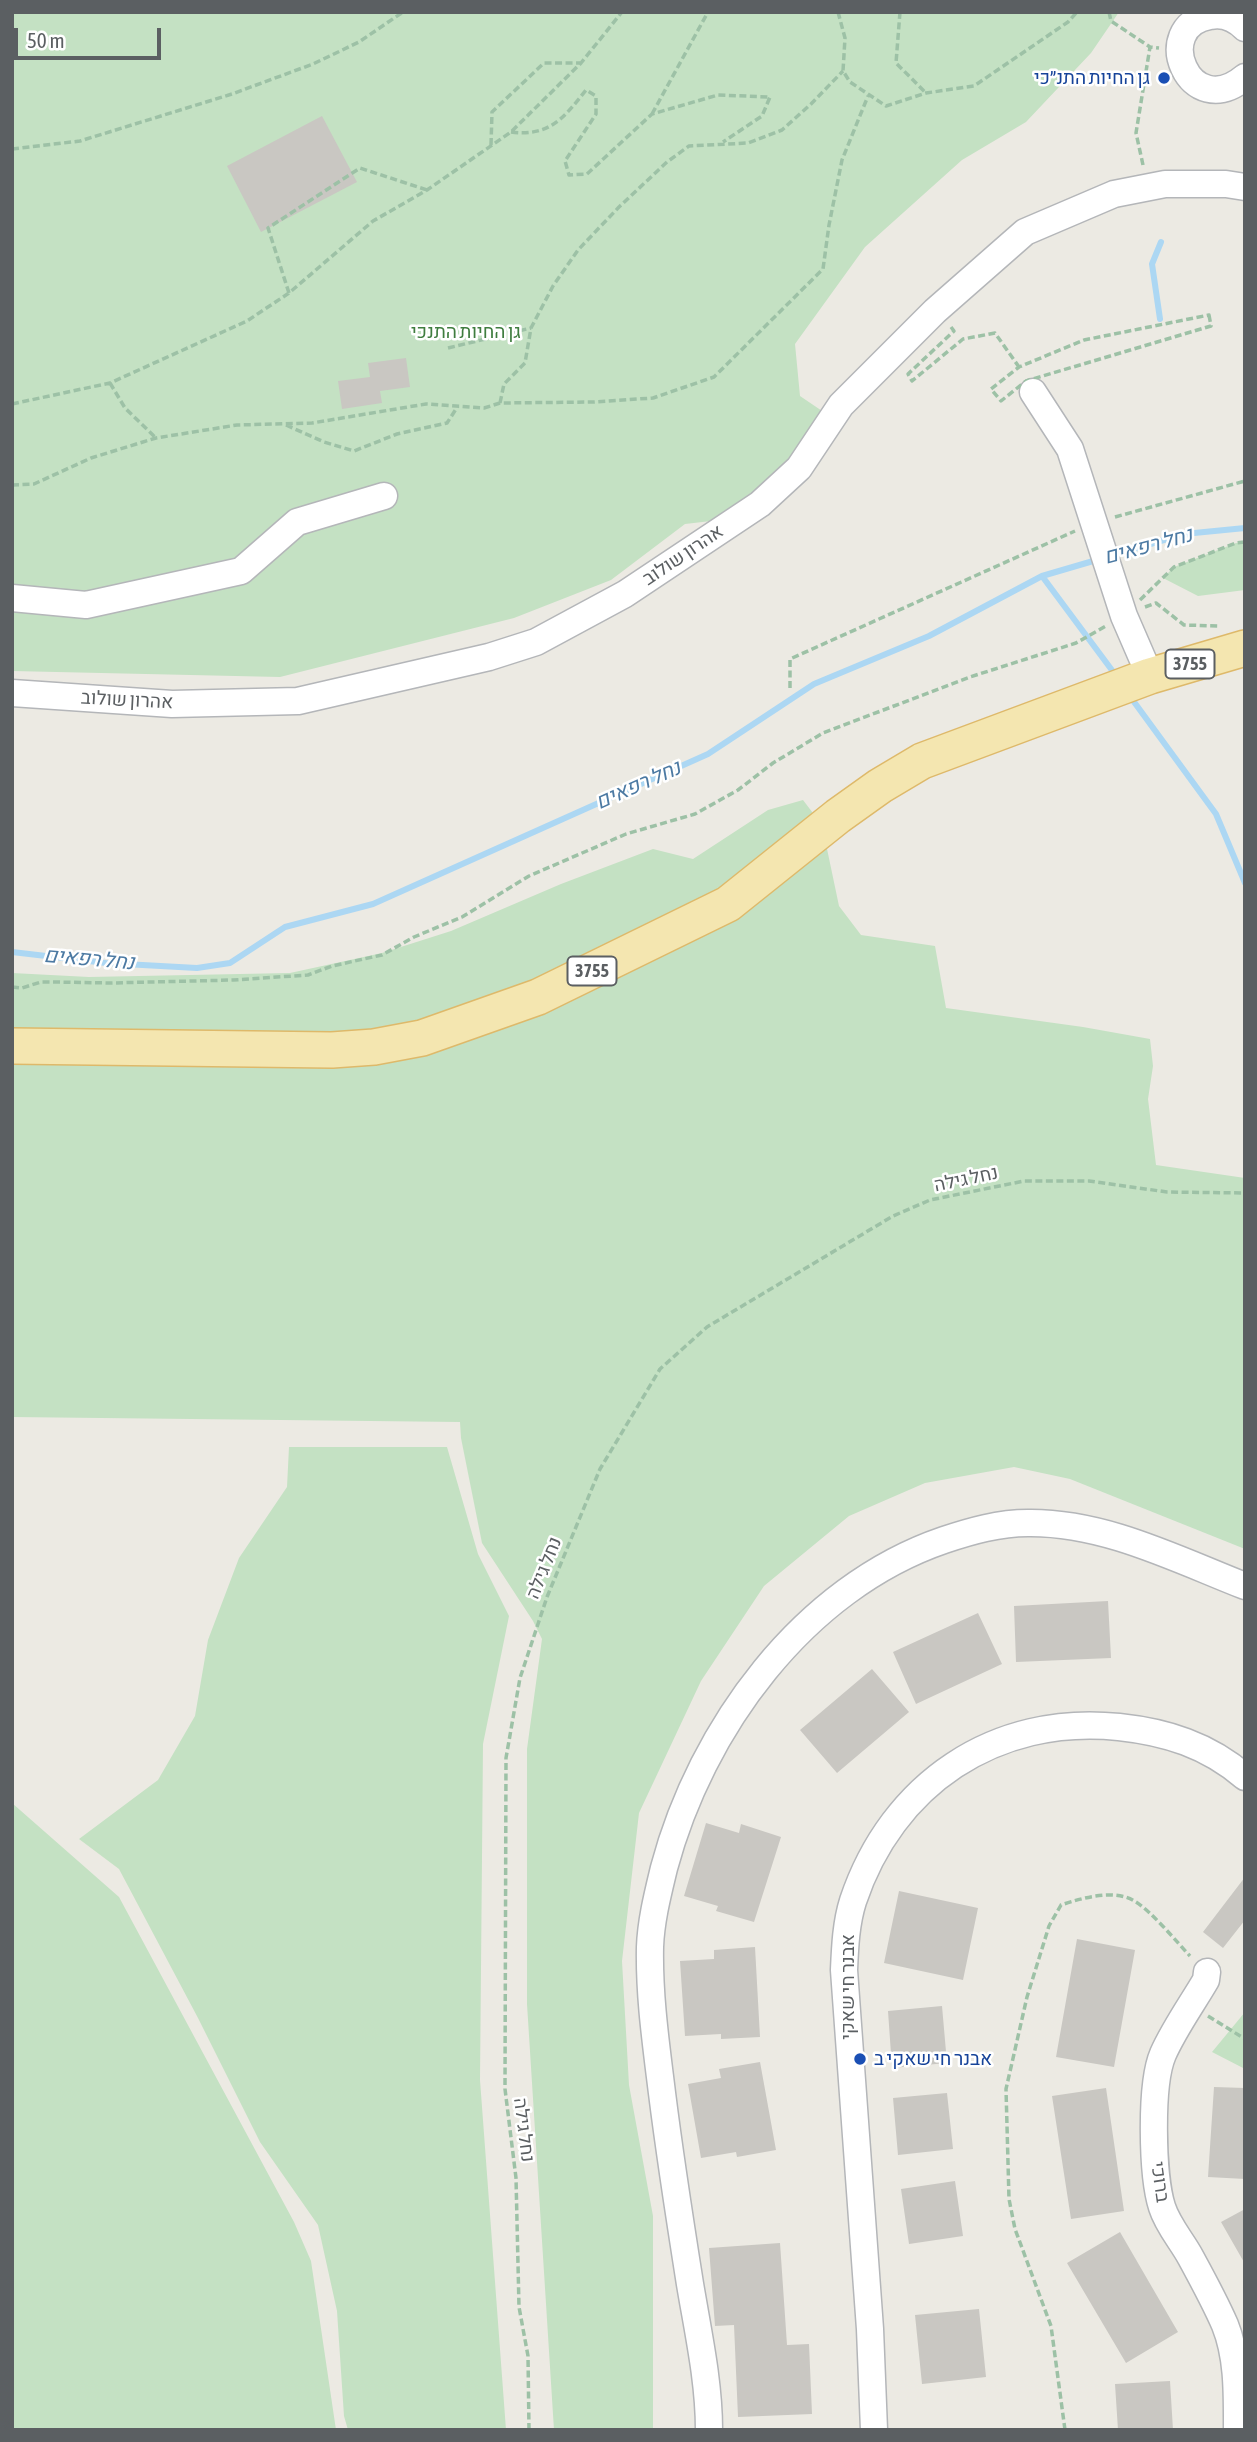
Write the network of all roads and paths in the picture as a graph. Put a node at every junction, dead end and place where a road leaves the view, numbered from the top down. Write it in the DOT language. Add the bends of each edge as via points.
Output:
graph roads {
  1 [pos="403,12"];
  2 [pos="622,12"];
  3 [pos="708,12"];
  4 [pos="838,12"];
  5 [pos="900,12"];
  6 [pos="1077,12"];
  7 [pos="1109,12"];
  8 [pos="1245,28"];
  9 [pos="1150,47"];
  10 [pos="1179,49"];
  11 [pos="581,63"];
  12 [pos="843,71"];
  13 [pos="1245,77"];
  14 [pos="926,93"];
  15 [pos="868,96"];
  16 [pos="652,114"];
  17 [pos="511,132"];
  18 [pos="721,143"];
  19 [pos="491,145"];
  20 [pos="12,149"];
  21 [pos="1148,187"];
  22 [pos="1245,187"];
  23 [pos="427,190"];
  24 [pos="289,293"];
  25 [pos="935,310"];
  26 [pos="531,328"];
  27 [pos="448,348"];
  28 [pos="1019,367"];
  29 [pos="110,383"];
  30 [pos="1030,386"];
  31 [pos="500,403"];
  32 [pos="12,404"];
  33 [pos="458,406"];
  34 [pos="284,424"];
  35 [pos="156,438"];
  36 [pos="1245,481"];
  37 [pos="12,485"];
  38 [pos="384,496"];
  39 [pos="1094,522"];
  40 [pos="1245,542"];
  41 [pos="12,598"];
  42 [pos="1124,616"];
  43 [pos="1234,637"];
  44 [pos="1132,682"];
  45 [pos="790,688"];
  46 [pos="12,693"];
  47 [pos="12,986"];
  48 [pos="12,1046"];
  49 [pos="1245,1193"];
  50 [pos="1245,1586"];
  51 [pos="1245,1777"];
  52 [pos="1207,1972"];
  53 [pos="1191,2005"];
  54 [pos="1245,2039"];
  55 [pos="529,2430"];
  56 [pos="709,2430"];
  57 [pos="874,2430"];
  58 [pos="1065,2430"];
  59 [pos="1237,2430"];
  1 -- 20 [label="path" via="359,42 232,94 80,141"];
  2 -- 11 [label="path"];
  3 -- 16 [label="path"];
  4 -- 12 [label="path" via="845,38"];
  5 -- 14 [label="path" via="896,63"];
  6 -- 14 [label="path" via="974,86"];
  7 -- 9 [label="path" via="1111,21"];
  8 -- 10 [label="street" via="1231,18 1209,16 1189,28"];
  9 -- 10 [label="path"];
  9 -- 21 [label="path" via="1136,132"];
  10 -- 13 [label="street" via="1185,72 1202,87 1225,89"];
  11 -- 17 [label="path"];
  11 -- 19 [label="path" via="544,63 492,112"];
  12 -- 15 [label="path"];
  12 -- 18 [label="path" via="782,130 748,143"];
  14 -- 15 [label="path" via="886,106"];
  15 -- 31 [label="path" via="842,160 823,269 714,377 653,398"];
  16 -- 17 [label="path" via="587,174 569,175 565,161 596,114 596,96 586,90 556,124 529,135"];
  16 -- 18 [label="path" via="718,95 770,97 762,116"];
  17 -- 19 [label="path"];
  18 -- 26 [label="path" via="688,146 619,207 578,250"];
  19 -- 23 [label="path"];
  21 -- 22 [label="street, אהרון שולוב"];
  21 -- 25 [label="street, אהרון שולוב" via="1114,194 1025,232"];
  23 -- 24 [label="path" via="373,221"];
  23 -- 24 [label="path" via="359,168 268,228"];
  24 -- 29 [label="path" via="247,321"];
  25 -- 28 [label="path" via="954,331 908,374 912,381 963,339 995,333"];
  25 -- 46 [label="street, אהרון שולוב" via="841,405 799,468 760,504 625,594 536,642 298,701 172,704"];
  26 -- 27 [label="path"];
  26 -- 31 [label="path" via="525,363 503,384"];
  28 -- 30 [label="path" via="991,389 1001,401"];
  28 -- 30 [label="path" via="1084,340 1209,315 1211,326"];
  29 -- 32 [label="path"];
  29 -- 35 [label="path" via="125,408"];
  30 -- 39 [label="street" via="1070,449"];
  31 -- 33 [label="path" via="484,408"];
  33 -- 34 [label="path" via="426,404"];
  33 -- 34 [label="path" via="447,423 397,434 354,451"];
  34 -- 35 [label="path" via="237,425"];
  35 -- 37 [label="path" via="91,458 34,484"];
  36 -- 39 [label="path"];
  38 -- 41 [label="street" via="297,522 241,571 86,605"];
  39 -- 42 [label="street"];
  39 -- 45 [label="path" via="790,659"];
  40 -- 42 [label="path" via="1174,567"];
  42 -- 43 [label="path" via="1156,603 1184,625"];
  42 -- 44 [label="street"];
  42 -- 47 [label="path" via="1076,643 823,733 695,814 626,834 529,876 462,917 382,955 308,975"];
  43 -- 44 [label="main road, 3755"];
  44 -- 48 [label="main road, 3755" via="922,761 838,816 727,904 538,997 422,1038 332,1049"];
  49 -- 55 [label="path, נחל גילה" via="1167,1192 1089,1181 1024,1181 930,1200 893,1216 708,1327 660,1369 600,1469 547,1597 520,1678 506,1758 505,2089 516,2178 519,2307 528,2356"];
  50 -- 56 [label="street" via="1105,1534 1029,1523 983,1529 898,1560 837,1599 783,1650 734,1714 709,1754 670,1845 650,1942 655,2041"];
  51 -- 57 [label="street, אבנר חי שאקי" via="1200,1746 1159,1733 1104,1726 1041,1730 986,1747 940,1774 918,1793 878,1844 852,1903 844,1969"];
  52 -- 53 [label="street, ברוכי"];
  52 -- 58 [label="path" via="1135,1900 1114,1896 1090,1896 1061,1905 1038,1961 1006,2089 1007,2187 1015,2229 1051,2326"];
  53 -- 54 [label="path"];
  53 -- 59 [label="street, ברוכי" via="1162,2056 1156,2086 1158,2184 1162,2208 1225,2325 1237,2389"];
}
